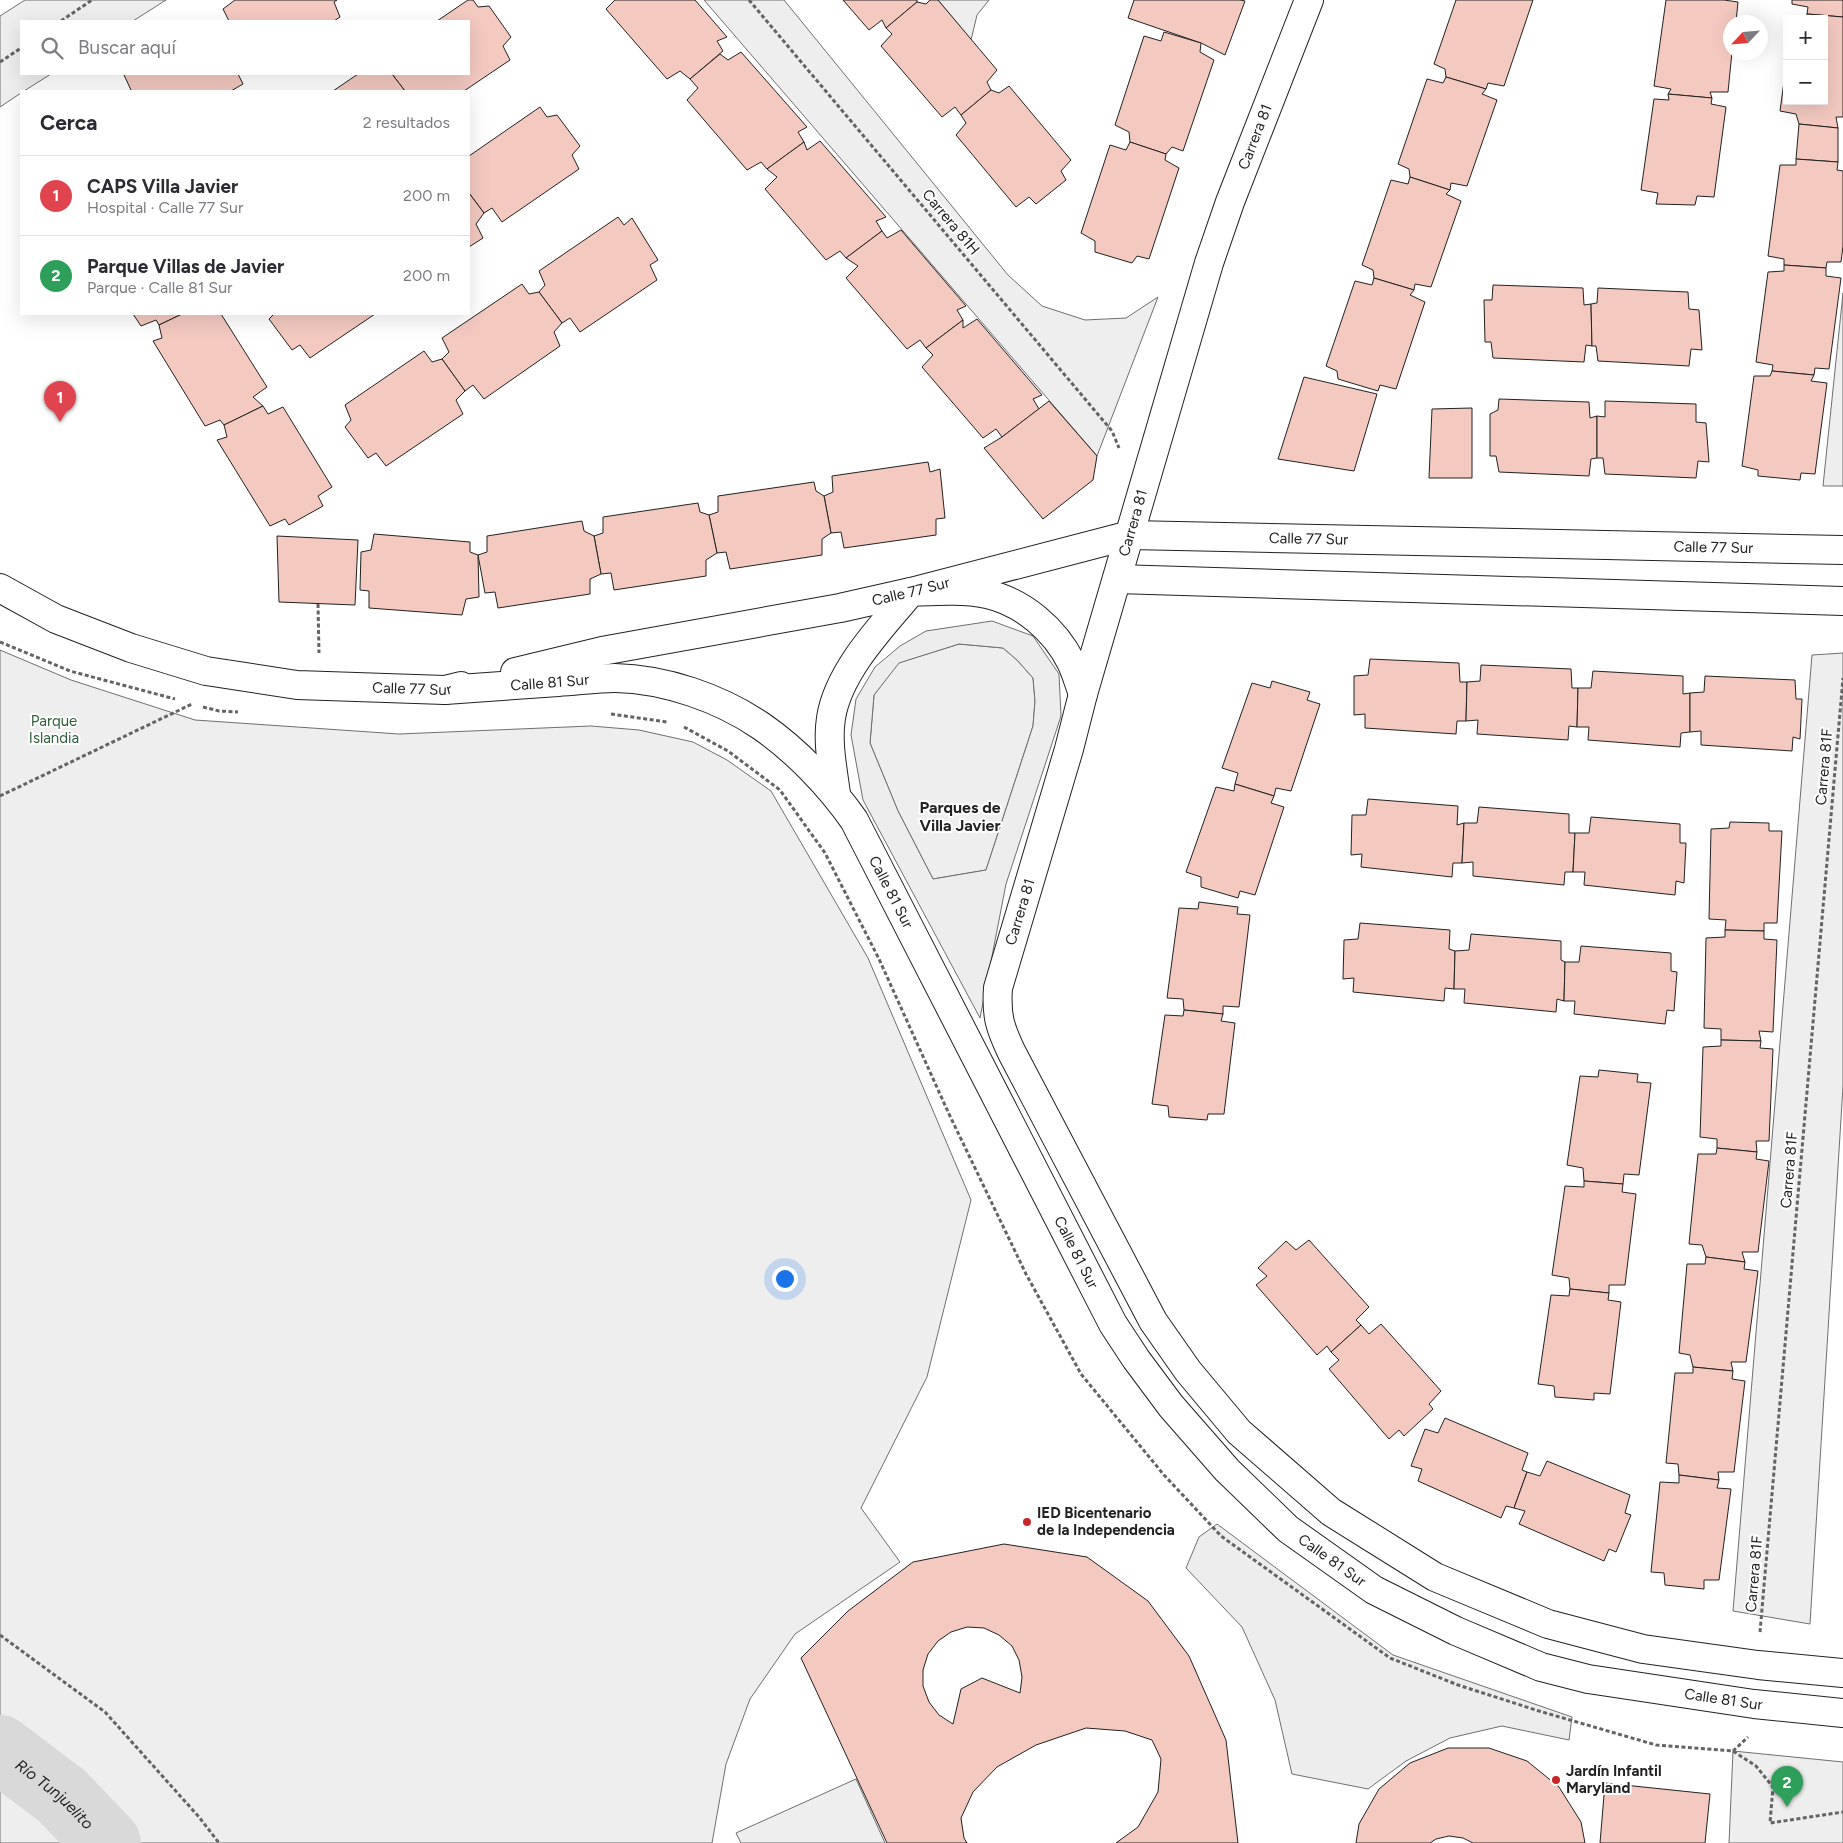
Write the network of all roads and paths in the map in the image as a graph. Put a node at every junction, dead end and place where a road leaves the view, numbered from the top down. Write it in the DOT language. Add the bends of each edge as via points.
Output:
graph roads {
  1 [pos="92,0"];
  2 [pos="749,0"];
  3 [pos="1309,0"];
  4 [pos="62,20"];
  5 [pos="20,49"];
  6 [pos="0,62"];
  7 [pos="1122,457"];
  8 [pos="1130,535"];
  9 [pos="1843,550"];
  10 [pos="1117,579"];
  11 [pos="0,588"];
  12 [pos="910,592"];
  13 [pos="1843,601"];
  14 [pos="318,604"];
  15 [pos="0,642"];
  16 [pos="1843,678"];
  17 [pos="320,686"];
  18 [pos="445,690"];
  19 [pos="1084,694"];
  20 [pos="192,704"];
  21 [pos="247,713"];
  22 [pos="609,714"];
  23 [pos="668,722"];
  24 [pos="677,724"];
  25 [pos="836,794"];
  26 [pos="0,796"];
  27 [pos="0,1635"];
  28 [pos="1758,1664"];
  29 [pos="1843,1674"];
  30 [pos="1843,1713"];
  31 [pos="1843,1812"];
  32 [pos="219,1843"];
  1 -- 4 [label="path"];
  2 -- 7 [label="path, Carrera 81H" via="1112,431"];
  3 -- 8 [label="street, Carrera 81" via="1221,228"];
  5 -- 6 [label="path"];
  8 -- 9 [label="street, Calle 77 Sur"];
  8 -- 10 [label="street, Carrera 81"];
  8 -- 12 [label="street, Calle 77 Sur"];
  10 -- 13 [label="street"];
  10 -- 19 [label="street, Carrera 81"];
  11 -- 17 [label="street, Calle 77 Sur" via="56,619 150,654 206,671"];
  12 -- 18 [label="street, Calle 77 Sur" via="840,608 602,651"];
  12 -- 19 [label="street" via="988,594 1015,604 1054,636"];
  12 -- 25 [label="street" via="867,646 841,686 831,718 830,750"];
  14 -- 17 [label="path"];
  15 -- 20 [label="path" via="70,671"];
  16 -- 28 [label="path, Carrera 81F"];
  17 -- 18 [label="street, Calle 77 Sur"];
  18 -- 25 [label="street, Calle 81 Sur" via="615,678 680,689 729,707 762,726"];
  19 -- 28 [label="street, Carrera 81" via="998,988 996,1008 1000,1028 1012,1052 1153,1321 1182,1364 1239,1432 1331,1512 1435,1577 1548,1624 1643,1649"];
  20 -- 21 [label="path" via="219,711"];
  20 -- 26 [label="path"];
  22 -- 23 [label="path"];
  24 -- 31 [label="path" via="728,751 780,790 825,853 879,960 1026,1274 1081,1374 1164,1475 1221,1536 1390,1658 1458,1685 1656,1746 1732,1751 1756,1766 1773,1787 1770,1823"];
  25 -- 30 [label="street, Calle 81 Sur" via="854,820 1113,1324 1171,1406 1227,1470 1288,1529 1374,1590 1456,1631 1541,1667 1588,1679 1754,1704"];
  27 -- 32 [label="path" via="105,1712"];
  28 -- 29 [label="street"];
}
